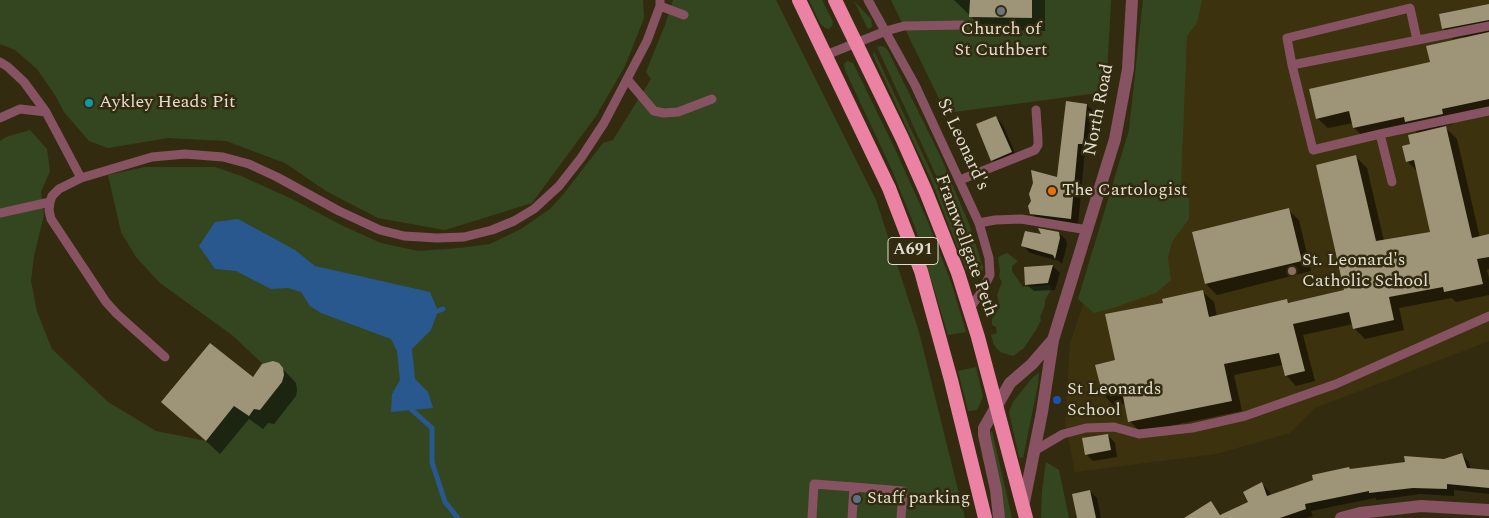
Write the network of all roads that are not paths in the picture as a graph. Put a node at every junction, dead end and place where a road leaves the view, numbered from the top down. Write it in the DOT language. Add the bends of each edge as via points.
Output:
graph roads {
  1 [pos="799,0"];
  2 [pos="835,0"];
  3 [pos="868,0"];
  4 [pos="1132,0"];
  5 [pos="660,3"];
  6 [pos="684,15"];
  7 [pos="962,25"];
  8 [pos="1489,26"];
  9 [pos="886,31"];
  10 [pos="1417,40"];
  11 [pos="856,43"];
  12 [pos="826,55"];
  13 [pos="0,62"];
  14 [pos="1292,65"];
  15 [pos="627,79"];
  16 [pos="712,99"];
  17 [pos="1036,110"];
  18 [pos="46,112"];
  19 [pos="1489,112"];
  20 [pos="0,118"];
  21 [pos="1380,134"];
  22 [pos="81,178"];
  23 [pos="960,180"];
  24 [pos="1392,182"];
  25 [pos="50,202"];
  26 [pos="0,213"];
  27 [pos="979,222"];
  28 [pos="1088,230"];
  29 [pos="969,309"];
  30 [pos="1489,316"];
  31 [pos="1053,340"];
  32 [pos="165,356"];
  33 [pos="996,406"];
  34 [pos="1034,452"];
  35 [pos="854,487"];
  36 [pos="1489,510"];
  37 [pos="1024,513"];
  38 [pos="1476,514"];
  39 [pos="812,518"];
  40 [pos="852,518"];
  41 [pos="901,518"];
  42 [pos="985,518"];
  43 [pos="999,518"];
  44 [pos="1341,518"];
  1 -- 12 [label="highway, A691"];
  2 -- 11 [label="highway, Framwellgate Peth / A691"];
  3 -- 9 [label="lane, St Leonard's"];
  4 -- 28 [label="street, North Road" via="1128,69 1115,139"];
  5 -- 6 [label="lane"];
  5 -- 15 [label="lane" via="648,41"];
  7 -- 9 [label="lane" via="904,26"];
  8 -- 10 [label="lane"];
  9 -- 11 [label="lane"];
  9 -- 23 [label="lane, St Leonard's" via="916,85"];
  10 -- 14 [label="lane"];
  10 -- 14 [label="lane" via="1410,8 1288,38"];
  11 -- 12 [label="lane"];
  11 -- 29 [label="highway, Framwellgate Peth / A691" via="926,192"];
  12 -- 42 [label="highway, A691" via="889,188 921,271"];
  13 -- 18 [label="lane" via="24,82"];
  14 -- 21 [label="lane" via="1312,150"];
  15 -- 16 [label="lane" via="654,110 664,114"];
  15 -- 22 [label="lane" via="586,151 546,200 514,221 464,237 404,236 380,230 249,164 223,157 185,154 152,157"];
  17 -- 23 [label="lane" via="1038,145 1035,150"];
  18 -- 20 [label="lane" via="20,109"];
  18 -- 22 [label="lane"];
  19 -- 21 [label="lane"];
  21 -- 24 [label="lane"];
  22 -- 25 [label="lane" via="59,189"];
  23 -- 27 [label="lane, St Leonard's"];
  25 -- 26 [label="lane"];
  25 -- 32 [label="lane" via="51,219 106,302"];
  27 -- 28 [label="lane" via="1021,219"];
  27 -- 29 [label="lane, St Leonard's" via="990,258 990,275"];
  28 -- 31 [label="street, North Road"];
  29 -- 33 [label="highway, Framwellgate Peth / A691"];
  30 -- 34 [label="lane" via="1336,384 1245,416 1192,428 1139,434 1114,427 1086,428 1063,434"];
  31 -- 33 [label="street, North Road" via="1010,383"];
  31 -- 34 [label="street, North Road"];
  33 -- 37 [label="highway, Framwellgate Peth / A691"];
  33 -- 43 [label="street, North Road" via="984,428 984,435"];
  34 -- 37 [label="street, North Road"];
  35 -- 39 [label="lane" via="814,484"];
  35 -- 40 [label="lane"];
  35 -- 41 [label="lane" via="903,491"];
  36 -- 38 [label="street"];
  38 -- 44 [label="street" via="1421,506"];
}
